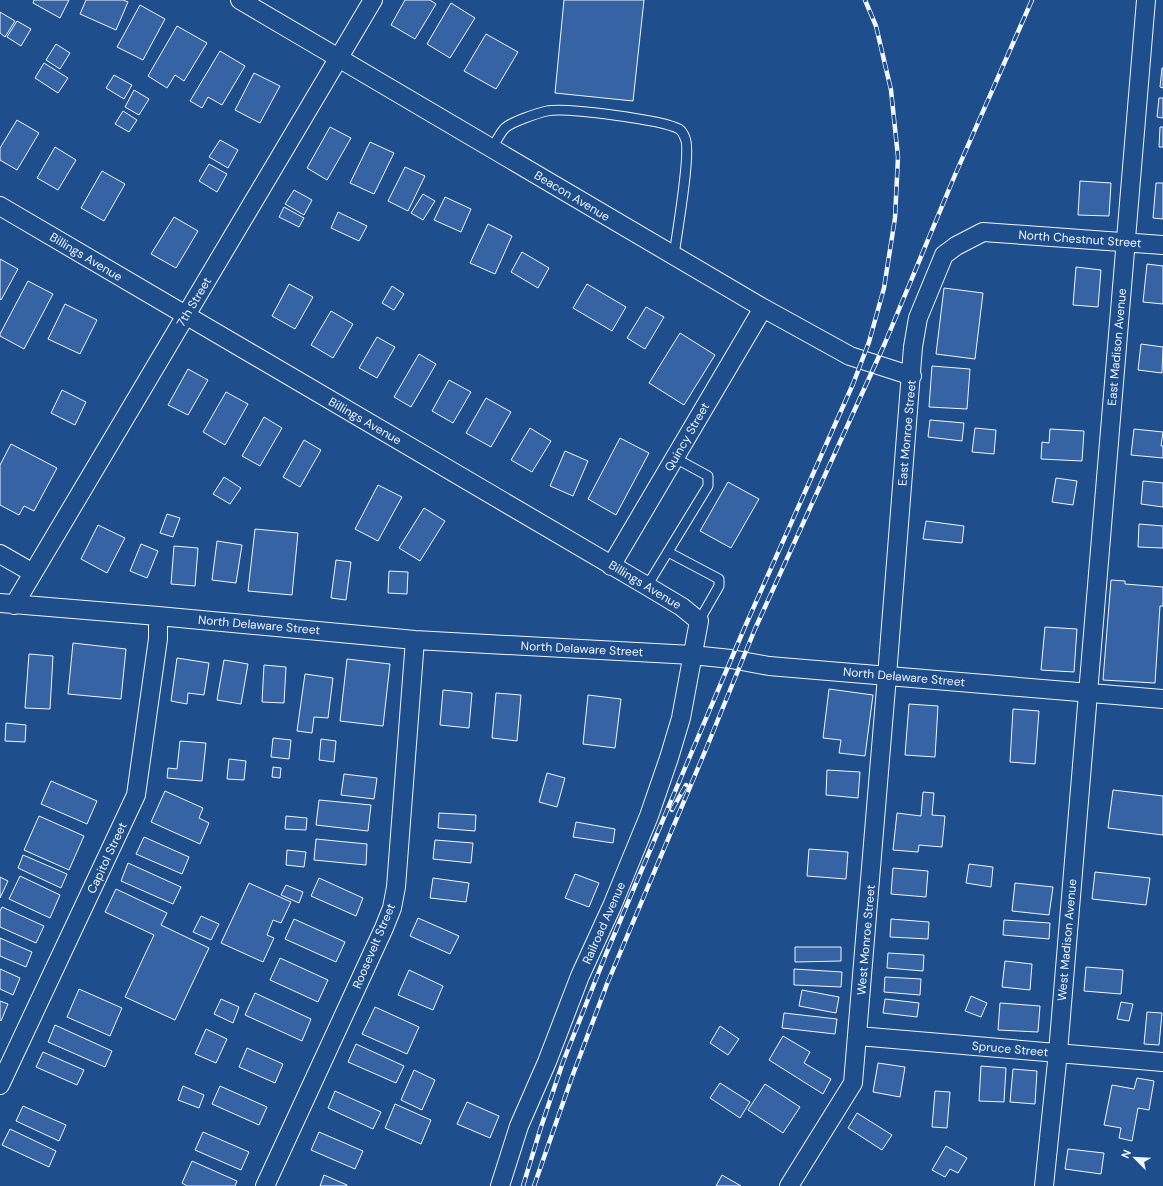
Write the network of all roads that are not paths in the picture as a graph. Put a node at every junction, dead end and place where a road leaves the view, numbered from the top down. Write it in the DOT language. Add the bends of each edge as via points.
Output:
graph roads {
  1 [pos="240,0"];
  2 [pos="373,0"];
  3 [pos="1146,0"];
  4 [pos="339,58"];
  5 [pos="492,148"];
  6 [pos="0,206"];
  7 [pos="998,233"];
  8 [pos="1126,242"];
  9 [pos="1163,245"];
  10 [pos="674,256"];
  11 [pos="763,308"];
  12 [pos="186,316"];
  13 [pos="912,376"];
  14 [pos="675,458"];
  15 [pos="668,552"];
  16 [pos="0,554"];
  17 [pos="611,566"];
  18 [pos="33,573"];
  19 [pos="647,586"];
  20 [pos="7,604"];
  21 [pos="158,616"];
  22 [pos="699,621"];
  23 [pos="415,640"];
  24 [pos="692,655"];
  25 [pos="887,676"];
  26 [pos="1087,693"];
  27 [pos="1163,699"];
  28 [pos="858,1036"];
  29 [pos="1058,1052"];
  30 [pos="1163,1062"];
  31 [pos="0,1085"];
  32 [pos="265,1186"];
  33 [pos="500,1186"];
  34 [pos="789,1186"];
  35 [pos="1044,1186"];
  1 -- 4 [label="street, Beacon Avenue"];
  2 -- 4 [label="street, 7th Street"];
  3 -- 8 [label="street, East Madison Avenue"];
  4 -- 5 [label="street, Beacon Avenue"];
  4 -- 12 [label="street, 7th Street"];
  5 -- 10 [label="street, Beacon Avenue"];
  5 -- 10 [label="lane" via="506,127 549,110 632,118 666,124 680,130 687,140 687,153"];
  6 -- 12 [label="street, Billings Avenue"];
  7 -- 8 [label="street, North Chestnut Street"];
  7 -- 13 [label="street, East Monroe Street" via="983,232 944,255 918,318"];
  8 -- 9 [label="street, North Chestnut Street"];
  8 -- 26 [label="street, East Madison Avenue"];
  10 -- 11 [label="street, Beacon Avenue"];
  11 -- 13 [label="street, Beacon Avenue" via="850,356"];
  11 -- 14 [label="street, Quincy Street"];
  12 -- 17 [label="street, Billings Avenue"];
  12 -- 18 [label="street, 7th Street"];
  13 -- 25 [label="street, East Monroe Street"];
  14 -- 15 [label="lane" via="708,476 708,486"];
  14 -- 17 [label="street, Quincy Street"];
  15 -- 19 [label="lane"];
  15 -- 22 [label="lane" via="719,579 719,586"];
  16 -- 18 [label="street"];
  17 -- 19 [label="street, Billings Avenue"];
  18 -- 20 [label="street, 7th Street"];
  19 -- 22 [label="street, Billings Avenue" via="682,607"];
  20 -- 21 [label="street, North Delaware Street"];
  21 -- 23 [label="street, North Delaware Street"];
  21 -- 31 [label="street, Capitol Street" via="158,639 136,795"];
  22 -- 24 [label="street"];
  23 -- 24 [label="street, North Delaware Street"];
  23 -- 32 [label="street, Roosevelt Street" via="396,887 392,908"];
  24 -- 25 [label="street, North Delaware Street" via="769,666"];
  24 -- 33 [label="street, Railroad Avenue" via="681,718 649,816 519,1126"];
  25 -- 26 [label="street, North Delaware Street"];
  25 -- 28 [label="street, West Monroe Street"];
  26 -- 27 [label="street, North Delaware Street"];
  26 -- 29 [label="street, West Madison Avenue"];
  28 -- 29 [label="street, Spruce Street"];
  28 -- 34 [label="street, West Monroe Street" via="853,1083"];
  29 -- 30 [label="street, Spruce Street"];
  29 -- 35 [label="street, West Madison Avenue"];
}
